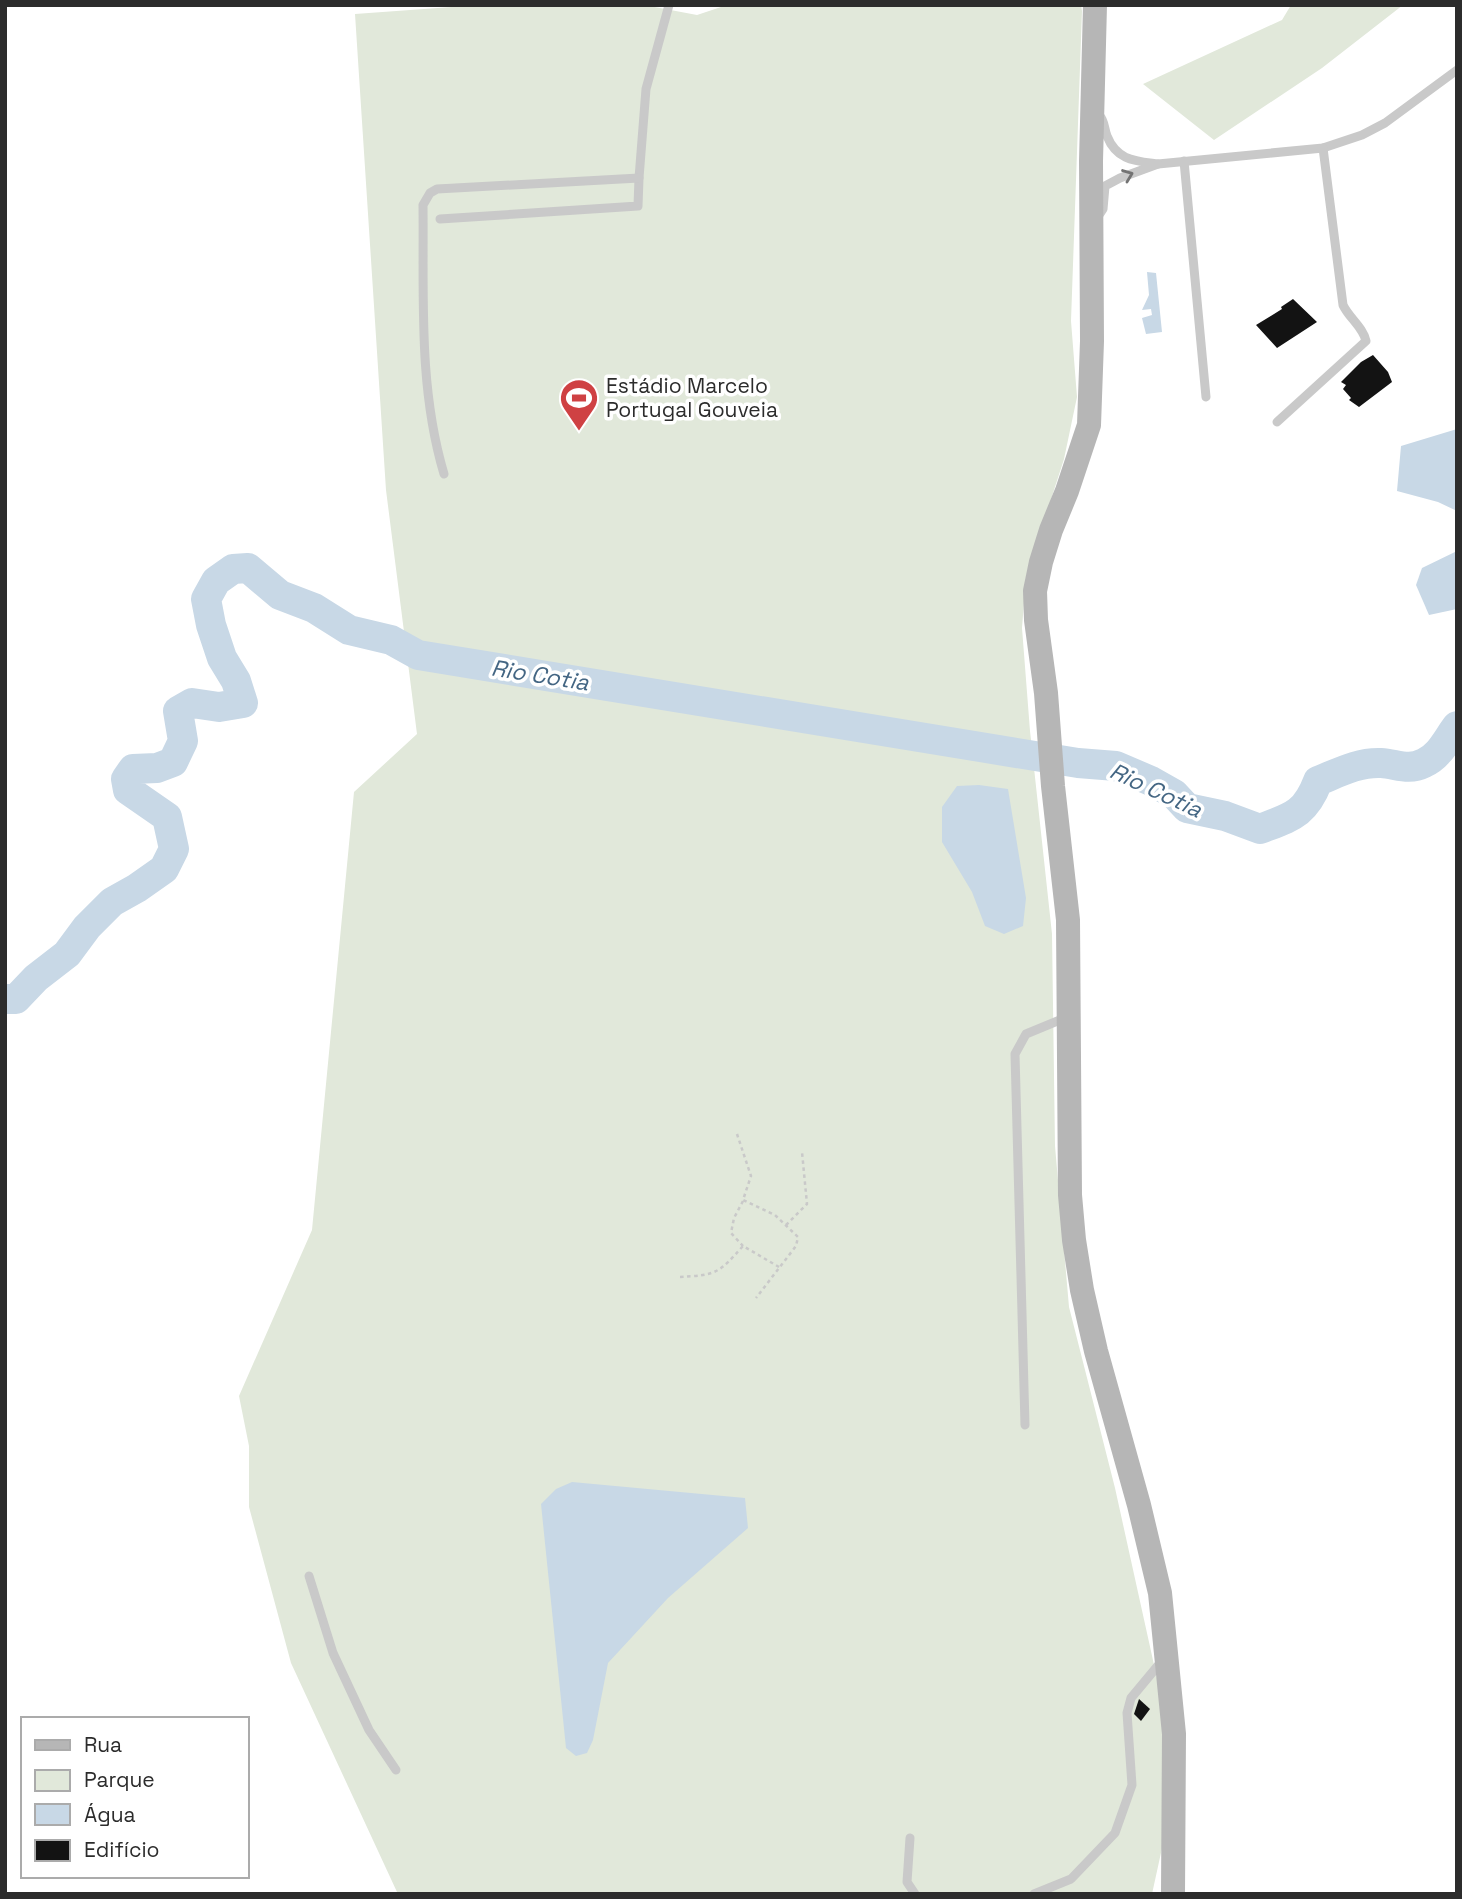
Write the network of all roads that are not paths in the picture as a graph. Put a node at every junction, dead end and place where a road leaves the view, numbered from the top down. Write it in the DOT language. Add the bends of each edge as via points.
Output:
graph roads {
  1 [pos="669,5"];
  2 [pos="1095,5"];
  3 [pos="1457,70"];
  4 [pos="1092,108"];
  5 [pos="1323,148"];
  6 [pos="1184,161"];
  7 [pos="1158,164"];
  8 [pos="639,177"];
  9 [pos="440,219"];
  10 [pos="1091,225"];
  11 [pos="1206,397"];
  12 [pos="1277,422"];
  13 [pos="444,474"];
  14 [pos="1069,1016"];
  15 [pos="1025,1424"];
  16 [pos="309,1576"];
  17 [pos="1167,1655"];
  18 [pos="396,1770"];
  19 [pos="910,1838"];
  20 [pos="915,1894"];
  21 [pos="1034,1894"];
  22 [pos="1173,1894"];
  1 -- 8 [label="lane" via="646,89"];
  2 -- 4 [label="main road"];
  3 -- 5 [label="lane" via="1385,123"];
  4 -- 7 [label="lane" via="1103,119 1117,152 1128,160"];
  4 -- 10 [label="main road"];
  5 -- 6 [label="lane"];
  5 -- 12 [label="lane" via="1343,305 1366,341"];
  6 -- 7 [label="lane"];
  6 -- 11 [label="lane"];
  10 -- 7 [label="lane, one-way" via="1103,209 1105,186"];
  8 -- 9 [label="lane" via="638,206"];
  8 -- 13 [label="lane" via="430,193 424,205 426,375"];
  10 -- 14 [label="main road" via="1090,425 1051,530 1035,592 1068,920"];
  14 -- 15 [label="lane" via="1026,1034 1015,1054"];
  14 -- 17 [label="main road" via="1074,1240 1096,1351 1160,1593"];
  16 -- 18 [label="lane" via="333,1653 369,1730"];
  17 -- 21 [label="lane" via="1131,1698 1127,1713 1132,1785 1115,1833 1071,1879"];
  17 -- 22 [label="main road" via="1174,1734"];
  19 -- 20 [label="lane" via="907,1882"];
}
